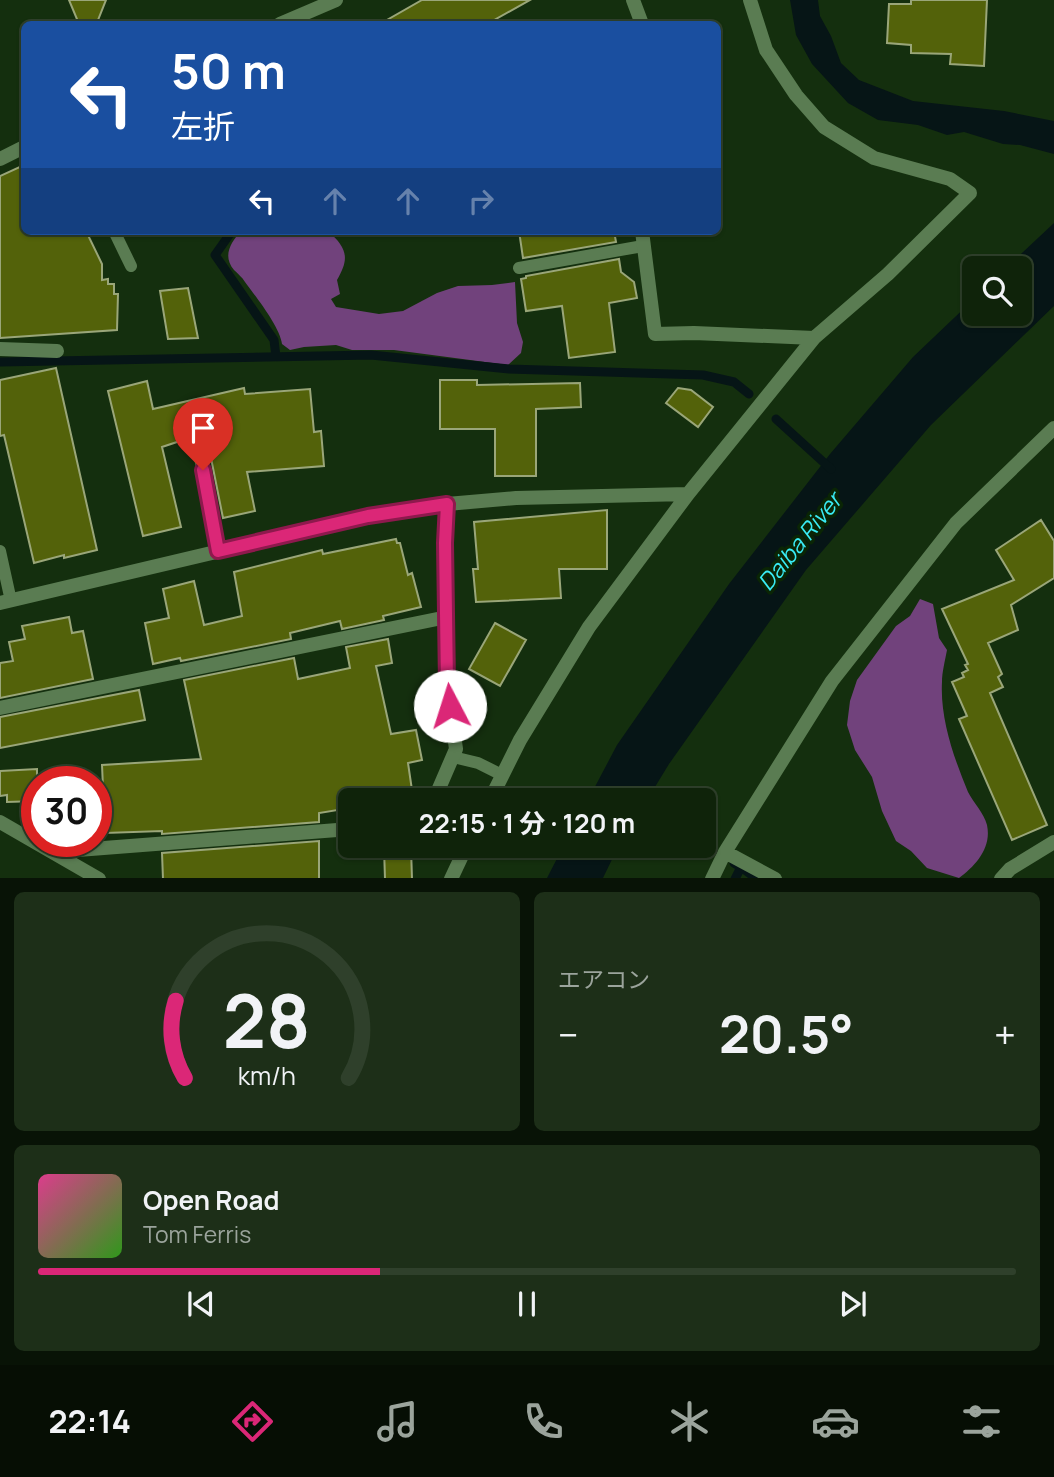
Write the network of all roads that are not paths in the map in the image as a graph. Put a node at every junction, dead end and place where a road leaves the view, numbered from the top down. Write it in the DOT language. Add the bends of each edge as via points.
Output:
graph roads {
  1 [pos="336,0"];
  2 [pos="633,0"];
  3 [pos="750,0"];
  4 [pos="287,21"];
  5 [pos="641,21"];
  6 [pos="21,148"];
  7 [pos="0,159"];
  8 [pos="116,235"];
  9 [pos="642,235"];
  10 [pos="643,246"];
  11 [pos="131,265"];
  12 [pos="519,268"];
  13 [pos="814,338"];
  14 [pos="0,349"];
  15 [pos="57,351"];
  16 [pos="1054,428"];
  17 [pos="197,442"];
  18 [pos="688,494"];
  19 [pos="447,504"];
  20 [pos="0,551"];
  21 [pos="218,551"];
  22 [pos="5,602"];
  23 [pos="447,617"];
  24 [pos="0,708"];
  25 [pos="453,757"];
  26 [pos="502,775"];
  27 [pos="439,788"];
  28 [pos="496,788"];
  29 [pos="0,822"];
  30 [pos="338,830"];
  31 [pos="21,834"];
  32 [pos="1054,842"];
  33 [pos="112,847"];
  34 [pos="725,852"];
  35 [pos="61,857"];
  36 [pos="461,858"];
  37 [pos="99,878"];
  38 [pos="451,878"];
  39 [pos="712,878"];
  40 [pos="775,878"];
  41 [pos="1001,878"];
  1 -- 4 [label="street"];
  2 -- 5 [label="street"];
  3 -- 13 [label="street" via="766,50 824,127 874,158 950,179 970,193 888,274"];
  6 -- 7 [label="street"];
  8 -- 11 [label="lane"];
  9 -- 10 [label="street"];
  10 -- 12 [label="lane"];
  10 -- 13 [label="street" via="655,334"];
  13 -- 18 [label="street"];
  14 -- 15 [label="street"];
  16 -- 34 [label="street" via="956,523 832,681"];
  17 -- 21 [label="lane"];
  18 -- 19 [label="street"];
  18 -- 26 [label="street" via="589,627"];
  19 -- 21 [label="street" via="368,516"];
  19 -- 23 [label="street"];
  20 -- 22 [label="lane"];
  21 -- 22 [label="street"];
  23 -- 24 [label="street"];
  23 -- 25 [label="street"];
  25 -- 26 [label="lane"];
  25 -- 27 [label="street"];
  26 -- 28 [label="street"];
  29 -- 31 [label="street"];
  30 -- 33 [label="street"];
  32 -- 41 [label="street"];
  34 -- 39 [label="street"];
  34 -- 40 [label="street"];
  35 -- 37 [label="street"];
  36 -- 38 [label="street"];
}
